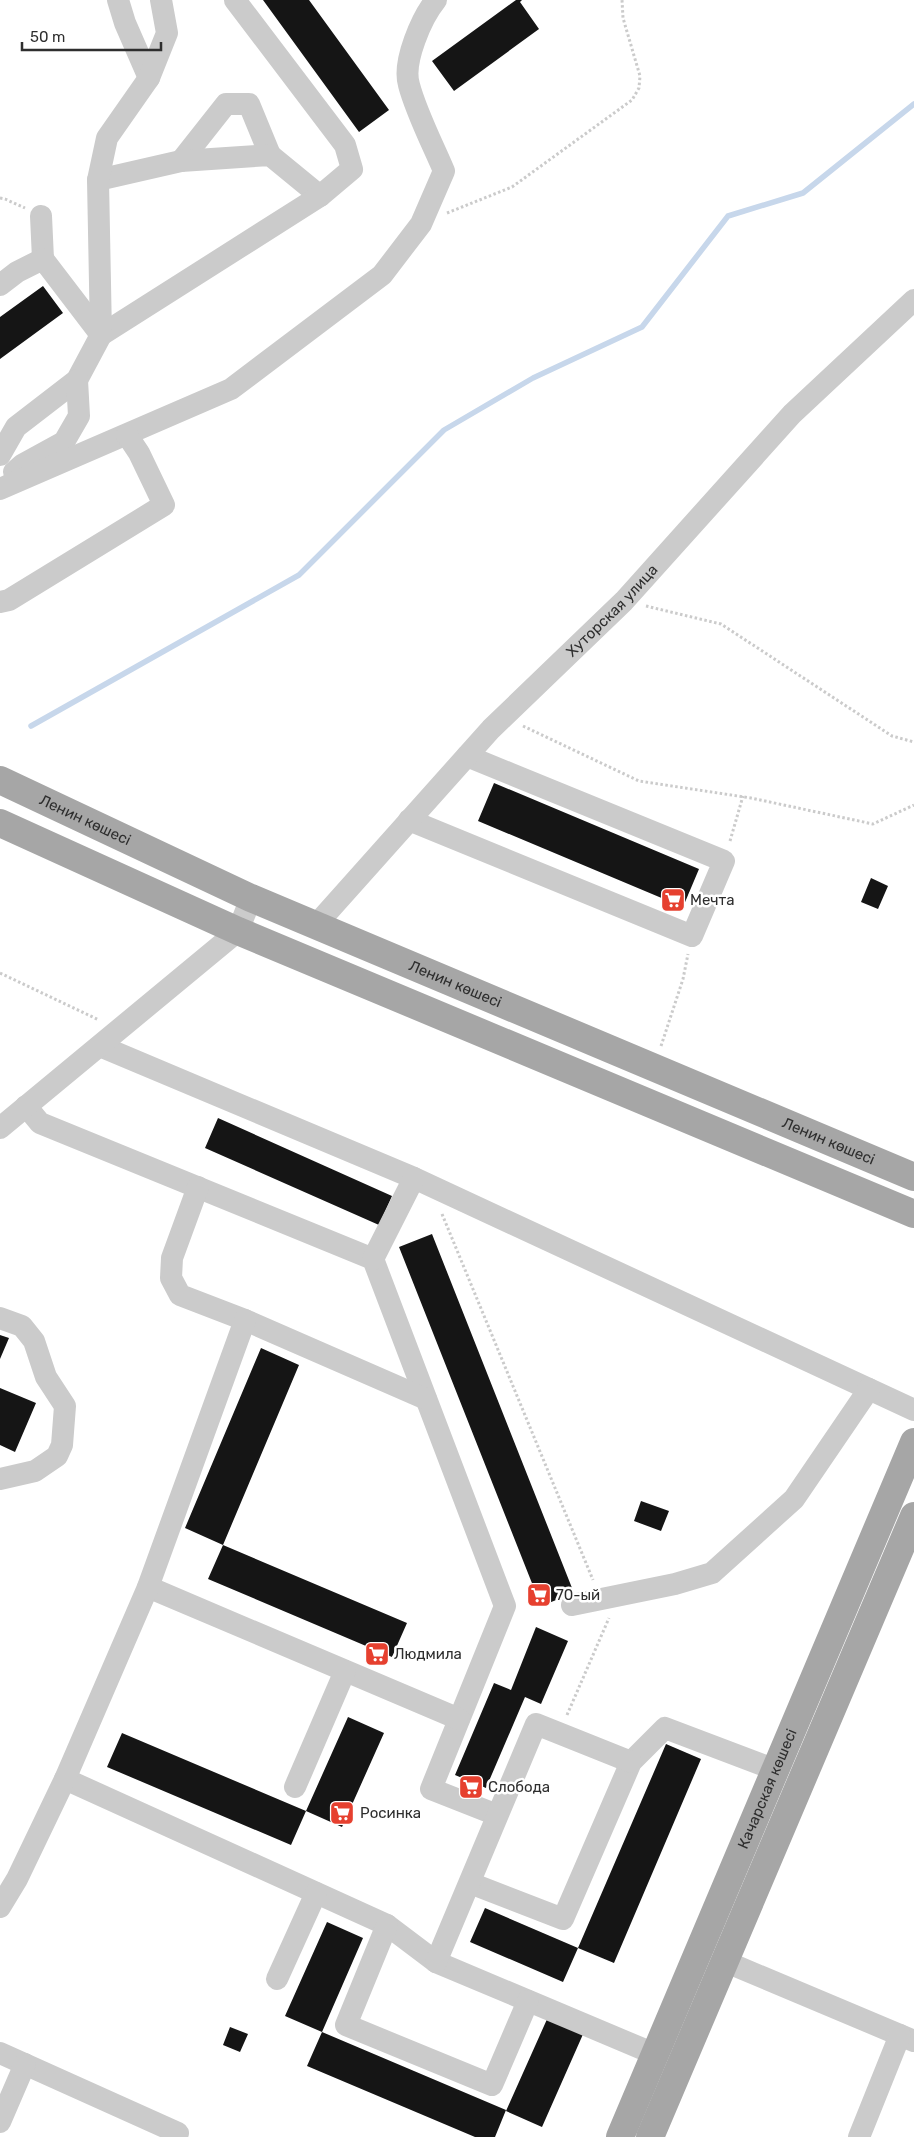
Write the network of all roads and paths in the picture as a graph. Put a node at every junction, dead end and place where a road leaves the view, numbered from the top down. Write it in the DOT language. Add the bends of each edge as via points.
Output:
graph roads {
  1 [pos="118,0"];
  2 [pos="161,0"];
  3 [pos="235,0"];
  4 [pos="622,0"];
  5 [pos="427,4"];
  6 [pos="150,78"];
  7 [pos="270,155"];
  8 [pos="182,161"];
  9 [pos="98,180"];
  10 [pos="320,196"];
  11 [pos="0,198"];
  12 [pos="41,216"];
  13 [pos="421,224"];
  14 [pos="43,259"];
  15 [pos="0,285"];
  16 [pos="914,300"];
  17 [pos="101,335"];
  18 [pos="77,380"];
  19 [pos="127,435"];
  20 [pos="0,455"];
  21 [pos="0,484"];
  22 [pos="0,489"];
  23 [pos="624,601"];
  24 [pos="0,602"];
  25 [pos="504,716"];
  26 [pos="914,742"];
  27 [pos="467,756"];
  28 [pos="0,780"];
  29 [pos="743,796"];
  30 [pos="914,805"];
  31 [pos="409,820"];
  32 [pos="0,823"];
  33 [pos="724,861"];
  34 [pos="251,898"];
  35 [pos="316,925"];
  36 [pos="238,931"];
  37 [pos="692,936"];
  38 [pos="0,973"];
  39 [pos="120,1030"];
  40 [pos="100,1046"];
  41 [pos="660,1046"];
  42 [pos="26,1106"];
  43 [pos="0,1128"];
  44 [pos="914,1177"];
  45 [pos="422,1182"];
  46 [pos="198,1187"];
  47 [pos="914,1214"];
  48 [pos="373,1259"];
  49 [pos="0,1318"];
  50 [pos="245,1320"];
  51 [pos="869,1388"];
  52 [pos="426,1400"];
  53 [pos="914,1410"];
  54 [pos="914,1442"];
  55 [pos="0,1479"];
  56 [pos="914,1516"];
  57 [pos="908,1546"];
  58 [pos="148,1587"];
  59 [pos="601,1600"];
  60 [pos="572,1605"];
  61 [pos="345,1671"];
  62 [pos="459,1719"];
  63 [pos="559,1733"];
  64 [pos="631,1762"];
  65 [pos="776,1770"];
  66 [pos="65,1779"];
  67 [pos="295,1787"];
  68 [pos="497,1815"];
  69 [pos="470,1883"];
  70 [pos="316,1893"];
  71 [pos="0,1907"];
  72 [pos="387,1925"];
  73 [pos="436,1962"];
  74 [pos="724,1962"];
  75 [pos="278,1979"];
  76 [pos="528,2001"];
  77 [pos="907,2038"];
  78 [pos="0,2052"];
  79 [pos="656,2055"];
  80 [pos="25,2064"];
  81 [pos="0,2122"];
  82 [pos="176,2137"];
  83 [pos="620,2137"];
  84 [pos="650,2137"];
  85 [pos="858,2137"];
  1 -- 6 [label="street"];
  2 -- 6 [label="street" via="167,33"];
  3 -- 10 [label="street" via="346,145 352,169"];
  4 -- 13 [label="path" via="622,18 640,76 639,88 632,100 512,187"];
  5 -- 13 [label="street" via="410,56 408,84 444,171"];
  6 -- 9 [label="street" via="107,138"];
  7 -- 8 [label="street"];
  7 -- 8 [label="street" via="249,104 226,104"];
  7 -- 10 [label="street"];
  8 -- 9 [label="street"];
  9 -- 17 [label="street"];
  10 -- 17 [label="street"];
  11 -- 12 [label="path"];
  12 -- 14 [label="street"];
  13 -- 19 [label="street" via="382,275 230,389"];
  14 -- 15 [label="street"];
  14 -- 17 [label="street"];
  16 -- 23 [label="street, Хуторская улица" via="792,414"];
  17 -- 18 [label="street"];
  18 -- 20 [label="street" via="16,427"];
  18 -- 21 [label="street" via="80,416 64,442 22,465"];
  19 -- 22 [label="street"];
  19 -- 24 [label="street" via="164,504 9,600"];
  23 -- 25 [label="street, Хуторская улица"];
  23 -- 26 [label="path" via="721,624 892,736"];
  25 -- 27 [label="street, Хуторская улица"];
  25 -- 29 [label="path" via="639,781"];
  27 -- 31 [label="street, Хуторская улица"];
  27 -- 33 [label="street"];
  28 -- 34 [label="main road, Ленин көшесі"];
  29 -- 30 [label="path" via="873,824"];
  29 -- 33 [label="path"];
  31 -- 35 [label="street, Хуторская улица"];
  31 -- 37 [label="street"];
  32 -- 36 [label="main road"];
  33 -- 37 [label="street"];
  34 -- 35 [label="main road, Ленин көшесі"];
  34 -- 36 [label="street"];
  35 -- 44 [label="main road, Ленин көшесі"];
  36 -- 39 [label="street"];
  36 -- 47 [label="main road"];
  37 -- 41 [label="path" via="683,979"];
  38 -- 39 [label="path"];
  39 -- 40 [label="street"];
  40 -- 42 [label="street"];
  40 -- 45 [label="street"];
  42 -- 43 [label="street"];
  42 -- 46 [label="street" via="40,1124"];
  45 -- 48 [label="street"];
  45 -- 51 [label="street"];
  45 -- 59 [label="path"];
  46 -- 48 [label="street"];
  46 -- 50 [label="street" via="172,1258 171,1278 180,1295"];
  48 -- 52 [label="street"];
  49 -- 55 [label="street" via="22,1326 34,1341 46,1377 65,1406 62,1445 57,1456 35,1471"];
  50 -- 52 [label="street"];
  50 -- 58 [label="street"];
  51 -- 53 [label="street"];
  51 -- 59 [label="street" via="794,1499 712,1573"];
  52 -- 62 [label="street" via="505,1606"];
  54 -- 65 [label="main road, Качарская көшесі"];
  56 -- 57 [label="main road, Качарская көшесі"];
  57 -- 74 [label="main road, Качарская көшесі"];
  58 -- 61 [label="street"];
  58 -- 66 [label="street"];
  59 -- 60 [label="street"];
  59 -- 63 [label="path" via="610,1619"];
  61 -- 62 [label="street"];
  61 -- 67 [label="street"];
  62 -- 68 [label="street" via="431,1789"];
  63 -- 64 [label="street"];
  63 -- 68 [label="street" via="536,1724"];
  64 -- 65 [label="street" via="664,1728 712,1740"];
  64 -- 69 [label="street" via="563,1919"];
  65 -- 79 [label="main road, Качарская көшесі"];
  66 -- 70 [label="street"];
  66 -- 71 [label="street"];
  68 -- 69 [label="street"];
  69 -- 73 [label="street"];
  70 -- 72 [label="street"];
  70 -- 75 [label="street"];
  72 -- 73 [label="street"];
  72 -- 76 [label="street" via="346,2025 492,2085"];
  73 -- 76 [label="street"];
  74 -- 77 [label="street"];
  74 -- 84 [label="main road, Качарская көшесі"];
  76 -- 79 [label="street"];
  77 -- 85 [label="street"];
  78 -- 80 [label="street"];
  79 -- 83 [label="main road, Качарская көшесі"];
  80 -- 81 [label="street"];
  80 -- 82 [label="street" via="178,2133"];
}
